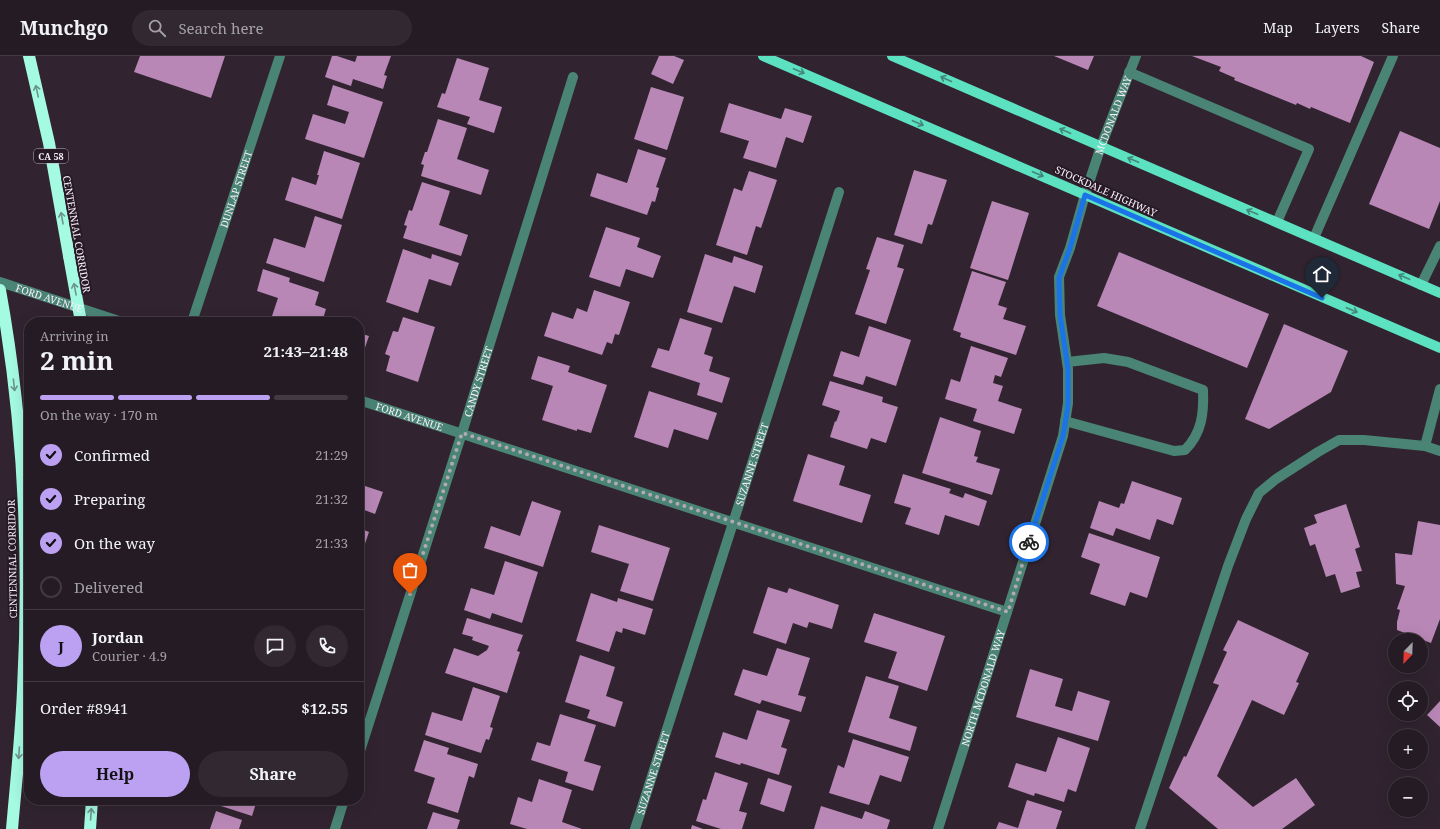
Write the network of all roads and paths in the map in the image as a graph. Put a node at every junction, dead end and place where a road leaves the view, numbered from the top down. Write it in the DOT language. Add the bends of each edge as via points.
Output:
graph roads {
  1 [pos="29,56"];
  2 [pos="280,56"];
  3 [pos="763,56"];
  4 [pos="892,56"];
  5 [pos="1136,56"];
  6 [pos="1393,56"];
  7 [pos="1129,72"];
  8 [pos="573,77"];
  9 [pos="1101,146"];
  10 [pos="1091,175"];
  11 [pos="839,192"];
  12 [pos="1085,195"];
  13 [pos="1277,222"];
  14 [pos="1314,238"];
  15 [pos="1440,246"];
  16 [pos="0,282"];
  17 [pos="1421,285"];
  18 [pos="0,290"];
  19 [pos="1440,293"];
  20 [pos="80,317"];
  21 [pos="107,317"];
  22 [pos="194,317"];
  23 [pos="1440,348"];
  24 [pos="1067,362"];
  25 [pos="1440,389"];
  26 [pos="364,402"];
  27 [pos="1065,421"];
  28 [pos="462,433"];
  29 [pos="1425,446"];
  30 [pos="1440,451"];
  31 [pos="24,506"];
  32 [pos="733,522"];
  33 [pos="1008,612"];
  34 [pos="24,667"];
  35 [pos="364,738"];
  36 [pos="92,805"];
  37 [pos="342,805"];
  38 [pos="12,829"];
  39 [pos="90,829"];
  40 [pos="335,829"];
  41 [pos="635,829"];
  42 [pos="938,829"];
  43 [pos="1140,829"];
  20 -- 1 [label="highway, CENTENNIAL CORRIDOR / CA 58, one-way, bridge"];
  2 -- 22 [label="street, DUNLAP STREET"];
  3 -- 12 [label="main road, STOCKDALE HIGHWAY, one-way"];
  9 -- 4 [label="main road, one-way"];
  5 -- 7 [label="street, MCDONALD WAY"];
  6 -- 14 [label="street"];
  7 -- 9 [label="street, MCDONALD WAY"];
  7 -- 13 [label="street" via="1309,148"];
  8 -- 28 [label="street, CANDY STREET"];
  9 -- 10 [label="street, MCDONALD WAY"];
  13 -- 9 [label="main road, one-way"];
  10 -- 12 [label="street, NORTH MCDONALD WAY"];
  11 -- 32 [label="street, SUZANNE STREET"];
  12 -- 23 [label="main road, STOCKDALE HIGHWAY, one-way"];
  12 -- 24 [label="street, NORTH MCDONALD WAY" via="1059,278 1060,315"];
  13 -- 14 [label="main road"];
  17 -- 14 [label="main road, one-way"];
  15 -- 17 [label="street"];
  16 -- 21 [label="street, FORD AVENUE"];
  17 -- 19 [label="main road"];
  18 -- 31 [label="highway, CENTENNIAL CORRIDOR, one-way" via="10,347"];
  24 -- 27 [label="street, NORTH MCDONALD WAY" via="1068,403"];
  24 -- 27 [label="street" via="1104,358 1128,362 1203,390 1204,405 1203,418 1192,443 1185,450 1174,451"];
  25 -- 29 [label="street"];
  26 -- 28 [label="street, FORD AVENUE"];
  27 -- 33 [label="street, NORTH MCDONALD WAY" via="1063,436"];
  28 -- 32 [label="street, FORD AVENUE"];
  28 -- 35 [label="street, CANDY STREET"];
  29 -- 30 [label="street"];
  29 -- 43 [label="street" via="1339,440 1288,471 1259,493 1228,566"];
  32 -- 33 [label="street, FORD AVENUE"];
  32 -- 41 [label="street, SUZANNE STREET"];
  33 -- 42 [label="street, NORTH MCDONALD WAY"];
  34 -- 38 [label="highway, CENTENNIAL CORRIDOR, one-way"];
  39 -- 36 [label="highway, one-way"];
  37 -- 40 [label="street"];
}
